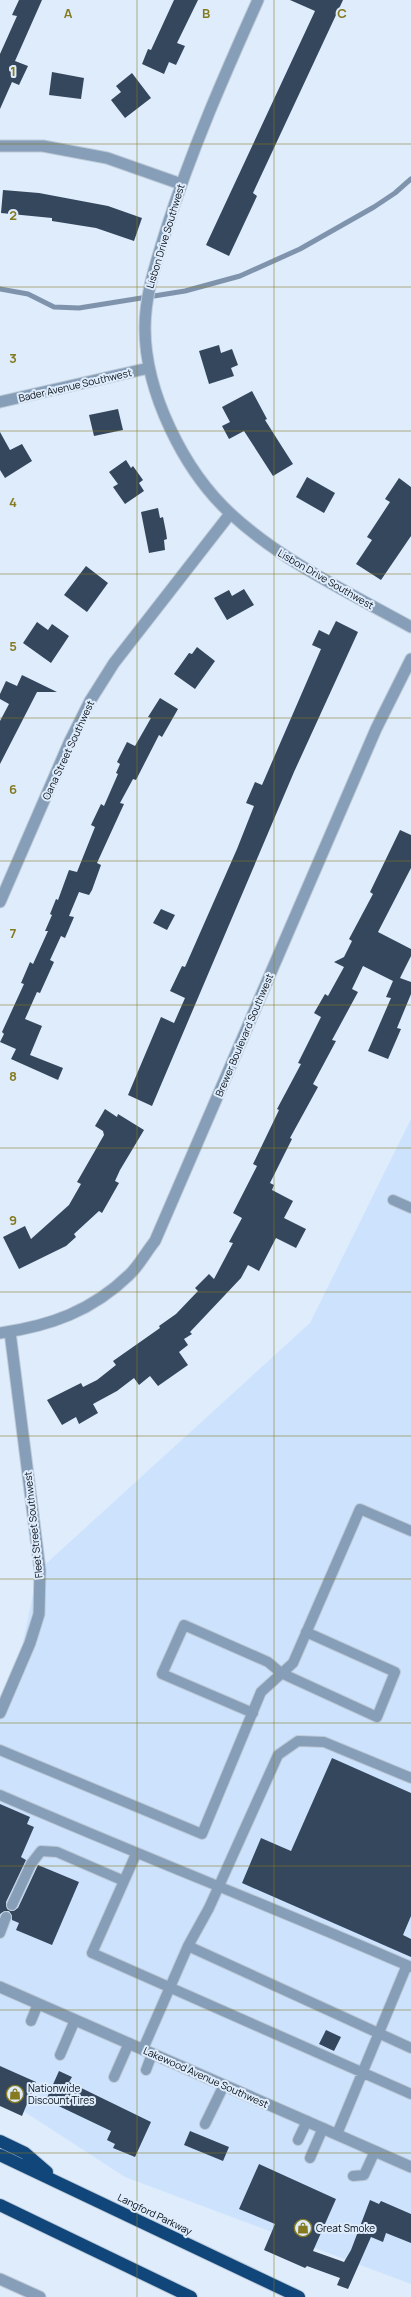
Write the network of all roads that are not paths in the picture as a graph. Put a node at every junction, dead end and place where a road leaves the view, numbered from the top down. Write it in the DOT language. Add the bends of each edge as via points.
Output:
graph roads {
  1 [pos="258,0"];
  2 [pos="0,146"];
  3 [pos="181,184"];
  4 [pos="149,368"];
  5 [pos="0,402"];
  6 [pos="230,514"];
  7 [pos="411,628"];
  8 [pos="411,659"];
  9 [pos="0,902"];
  10 [pos="393,1200"];
  11 [pos="411,1208"];
  12 [pos="5,1333"];
  13 [pos="411,1531"];
  14 [pos="306,1632"];
  15 [pos="281,1673"];
  16 [pos="0,1713"];
  17 [pos="253,1713"];
  18 [pos="0,1750"];
  19 [pos="411,1778"];
  20 [pos="0,1796"];
  21 [pos="136,1854"];
  22 [pos="124,1881"];
  23 [pos="220,1885"];
  24 [pos="12,1905"];
  25 [pos="6,1917"];
  26 [pos="0,1933"];
  27 [pos="188,1946"];
  28 [pos="409,1966"];
  29 [pos="0,1987"];
  30 [pos="170,1987"];
  31 [pos="38,2004"];
  32 [pos="75,2020"];
  33 [pos="31,2021"];
  34 [pos="378,2034"];
  35 [pos="129,2043"];
  36 [pos="411,2048"];
  37 [pos="148,2051"];
  38 [pos="60,2055"];
  39 [pos="146,2070"];
  40 [pos="363,2072"];
  41 [pos="114,2077"];
  42 [pos="224,2085"];
  43 [pos="411,2094"];
  44 [pos="307,2121"];
  45 [pos="205,2124"];
  46 [pos="323,2128"];
  47 [pos="337,2134"];
  48 [pos="298,2140"];
  49 [pos="0,2141"];
  50 [pos="375,2151"];
  51 [pos="0,2155"];
  52 [pos="310,2158"];
  53 [pos="411,2167"];
  54 [pos="353,2176"];
  55 [pos="59,2182"];
  56 [pos="0,2205"];
  57 [pos="0,2279"];
  58 [pos="40,2297"];
  59 [pos="191,2297"];
  60 [pos="299,2297"];
  1 -- 3 [label="street, Lisbon Drive Southwest"];
  2 -- 3 [label="street" via="43,146 107,158"];
  3 -- 4 [label="street, Lisbon Drive Southwest" via="148,290 145,329"];
  4 -- 5 [label="street, Bader Avenue Southwest"];
  4 -- 6 [label="street, Lisbon Drive Southwest" via="160,404 182,451 204,484"];
  6 -- 7 [label="street, Lisbon Drive Southwest" via="280,553"];
  6 -- 9 [label="street, Oana Street Southwest" via="114,663 90,701 69,743"];
  8 -- 12 [label="street, Brewer Boulevard Southwest" via="376,729 155,1241 129,1275 94,1303 54,1322"];
  10 -- 11 [label="lane"];
  12 -- 16 [label="street, Fleet Street Southwest" via="40,1570 39,1614 30,1643"];
  13 -- 14 [label="lane" via="360,1509"];
  14 -- 15 [label="lane" via="293,1662"];
  14 -- 15 [label="lane" via="395,1672 377,1717"];
  15 -- 17 [label="lane" via="261,1692"];
  15 -- 17 [label="lane" via="268,1662 184,1625 162,1674"];
  17 -- 18 [label="lane" via="202,1834"];
  19 -- 23 [label="lane" via="324,1742 298,1741 278,1755"];
  20 -- 21 [label="lane"];
  21 -- 22 [label="lane"];
  21 -- 23 [label="lane"];
  22 -- 24 [label="lane" via="57,1852 41,1851 31,1864"];
  22 -- 30 [label="lane" via="92,1953"];
  23 -- 27 [label="lane"];
  23 -- 28 [label="lane"];
  25 -- 26 [label="lane"];
  27 -- 30 [label="lane"];
  27 -- 34 [label="lane"];
  28 -- 34 [label="lane"];
  29 -- 31 [label="street, Lakewood Avenue Southwest"];
  30 -- 37 [label="lane"];
  30 -- 40 [label="lane"];
  31 -- 32 [label="street, Lakewood Avenue Southwest"];
  31 -- 33 [label="lane"];
  32 -- 35 [label="street, Lakewood Avenue Southwest"];
  32 -- 38 [label="lane"];
  34 -- 36 [label="lane"];
  34 -- 40 [label="lane"];
  35 -- 37 [label="street, Lakewood Avenue Southwest"];
  35 -- 41 [label="lane"];
  37 -- 39 [label="lane"];
  37 -- 42 [label="street, Lakewood Avenue Southwest"];
  40 -- 43 [label="lane"];
  40 -- 47 [label="lane"];
  42 -- 44 [label="street, Lakewood Avenue Southwest"];
  42 -- 45 [label="lane"];
  44 -- 46 [label="street, Lakewood Avenue Southwest"];
  44 -- 48 [label="lane"];
  46 -- 47 [label="street, Lakewood Avenue Southwest"];
  46 -- 52 [label="lane"];
  47 -- 50 [label="street, Lakewood Avenue Southwest"];
  49 -- 55 [label="highway" via="25,2153"];
  50 -- 53 [label="street, Lakewood Avenue Southwest"];
  50 -- 54 [label="lane" via="364,2175"];
  51 -- 55 [label="highway, Langford Parkway"];
  55 -- 60 [label="highway, Langford Parkway"];
  56 -- 59 [label="highway"];
  57 -- 58 [label="street"];
}
